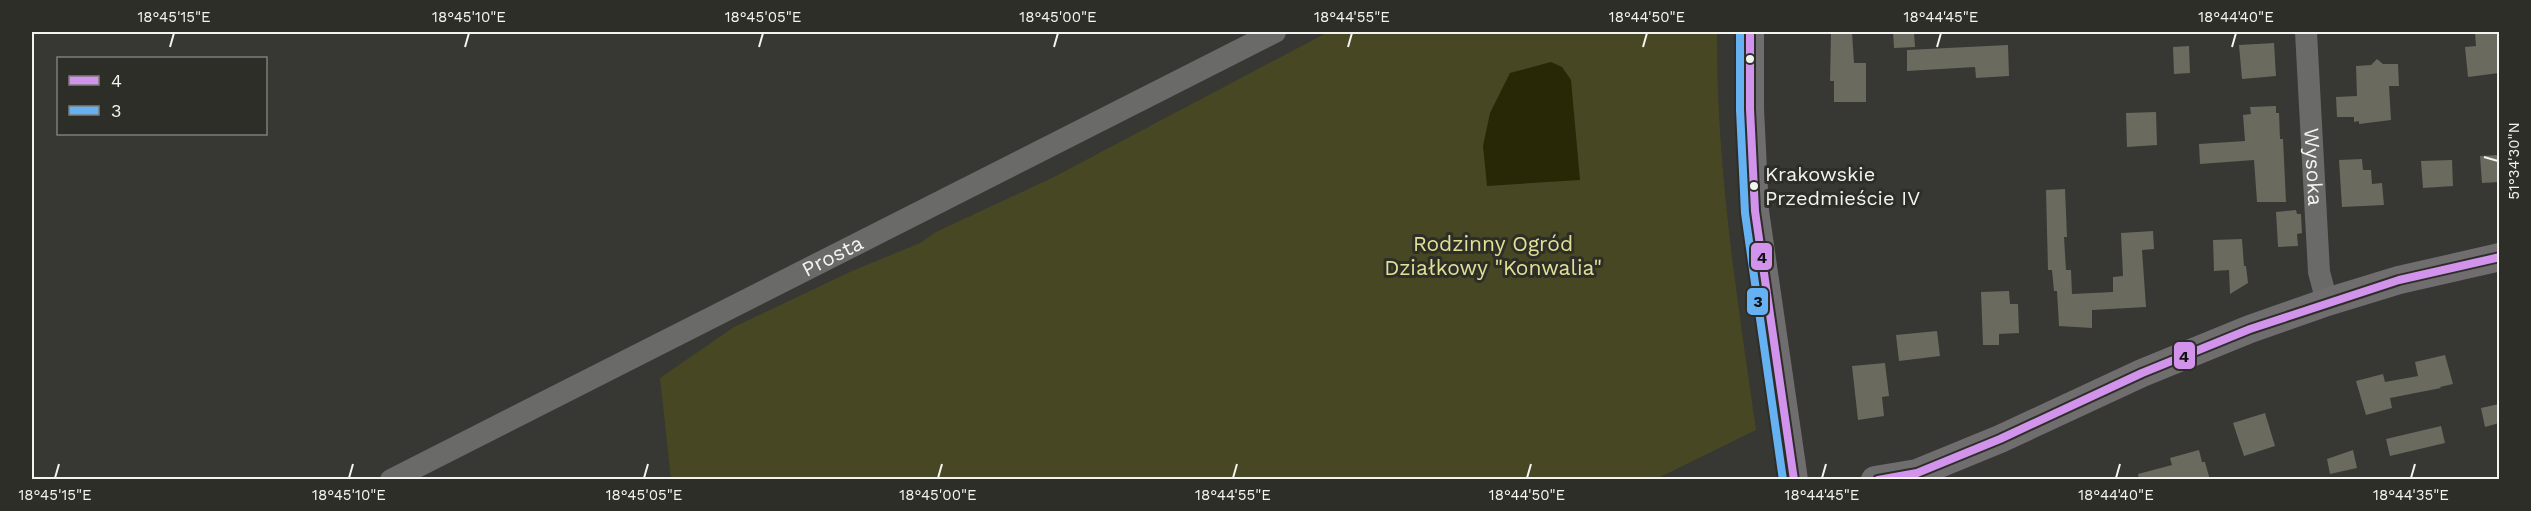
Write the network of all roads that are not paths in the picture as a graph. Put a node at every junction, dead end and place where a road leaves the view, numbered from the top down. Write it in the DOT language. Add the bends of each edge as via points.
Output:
graph roads {
  1 [pos="1275,32"];
  2 [pos="1750,32"];
  3 [pos="2306,32"];
  4 [pos="2499,257"];
  5 [pos="2327,302"];
  6 [pos="1913,476"];
  7 [pos="391,480"];
  8 [pos="1794,480"];
  9 [pos="1875,480"];
  1 -- 7 [label="street, Prosta"];
  2 -- 8 [label="main road" via="1755,211"];
  3 -- 5 [label="street, Wysoka" via="2319,272"];
  4 -- 5 [label="main road" via="2399,280"];
  5 -- 6 [label="main road" via="2142,373"];
  6 -- 9 [label="main road"];
}
